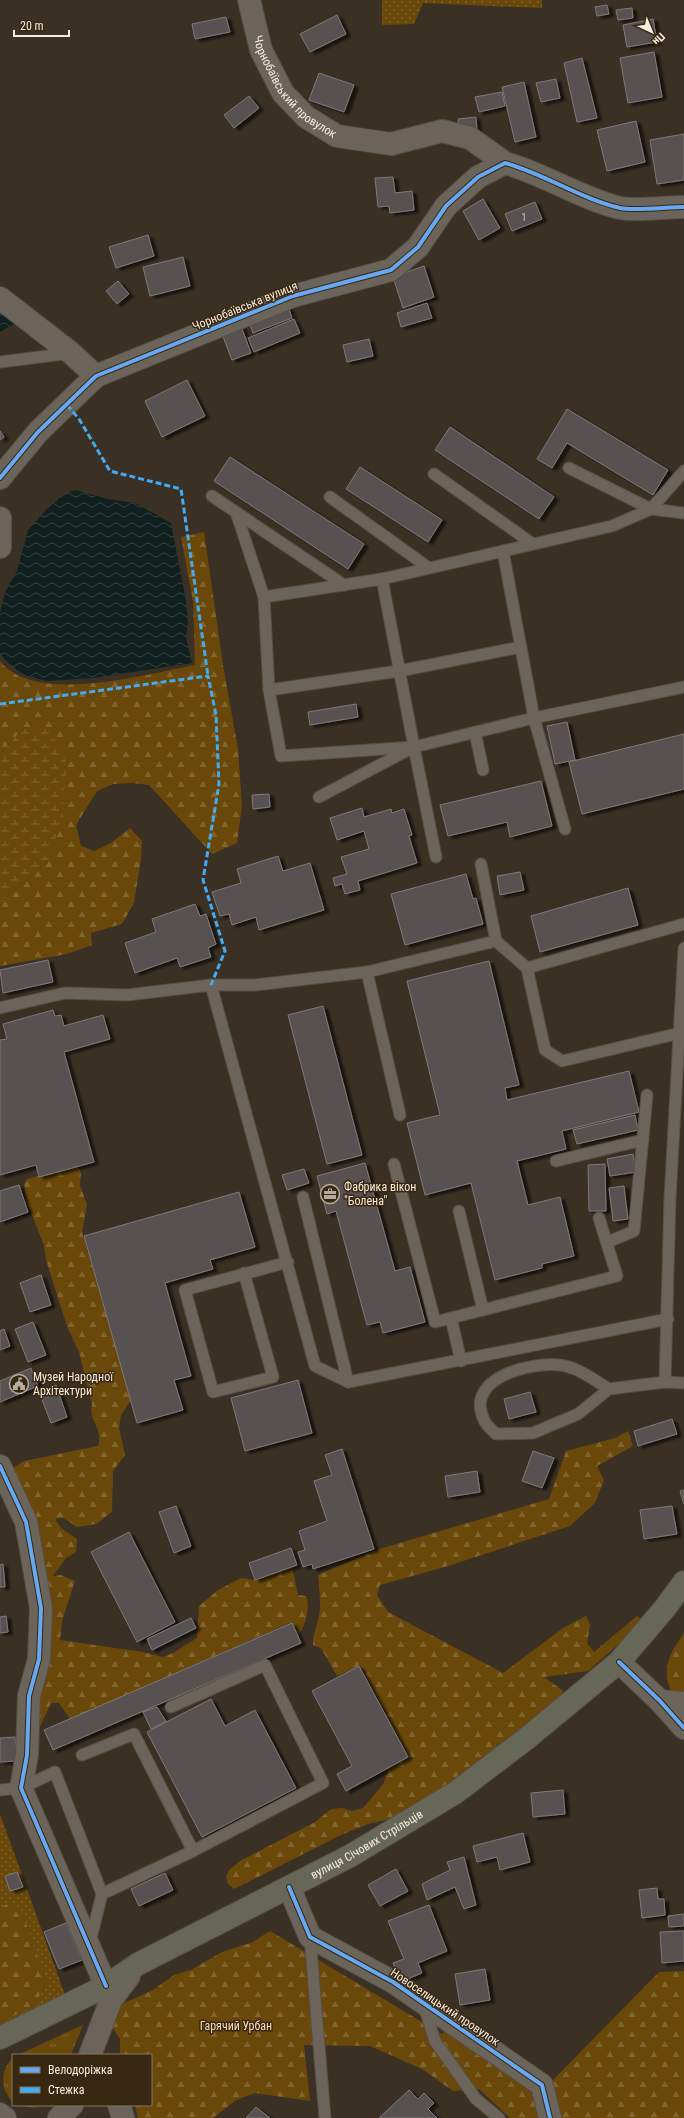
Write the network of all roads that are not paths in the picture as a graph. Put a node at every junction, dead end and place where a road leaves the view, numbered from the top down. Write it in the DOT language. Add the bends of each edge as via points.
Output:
graph roads {
  1 [pos="249,0"];
  2 [pos="506,163"];
  3 [pos="684,207"];
  4 [pos="0,298"];
  5 [pos="71,353"];
  6 [pos="0,362"];
  7 [pos="96,376"];
  8 [pos="569,468"];
  9 [pos="684,471"];
  10 [pos="434,474"];
  11 [pos="0,478"];
  12 [pos="212,496"];
  13 [pos="330,497"];
  14 [pos="651,510"];
  15 [pos="236,512"];
  16 [pos="684,513"];
  17 [pos="0,518"];
  18 [pos="533,544"];
  19 [pos="0,547"];
  20 [pos="503,551"];
  21 [pos="429,568"];
  22 [pos="382,579"];
  23 [pos="344,585"];
  24 [pos="264,597"];
  25 [pos="521,647"];
  26 [pos="399,671"];
  27 [pos="684,688"];
  28 [pos="269,690"];
  29 [pos="534,718"];
  30 [pos="475,732"];
  31 [pos="414,747"];
  32 [pos="483,770"];
  33 [pos="319,797"];
  34 [pos="565,829"];
  35 [pos="436,856"];
  36 [pos="481,864"];
  37 [pos="684,924"];
  38 [pos="496,941"];
  39 [pos="684,948"];
  40 [pos="527,968"];
  41 [pos="367,972"];
  42 [pos="211,985"];
  43 [pos="0,1008"];
  44 [pos="680,1033"];
  45 [pos="647,1095"];
  46 [pos="400,1115"];
  47 [pos="643,1140"];
  48 [pos="556,1161"];
  49 [pos="394,1164"];
  50 [pos="303,1197"];
  51 [pos="459,1211"];
  52 [pos="600,1218"];
  53 [pos="608,1242"];
  54 [pos="288,1262"];
  55 [pos="244,1273"];
  56 [pos="483,1310"];
  57 [pos="451,1318"];
  58 [pos="668,1319"];
  59 [pos="461,1361"];
  60 [pos="348,1382"];
  61 [pos="665,1382"];
  62 [pos="684,1383"];
  63 [pos="609,1389"];
  64 [pos="0,1466"];
  65 [pos="684,1582"];
  66 [pos="619,1662"];
  67 [pos="660,1701"];
  68 [pos="684,1703"];
  69 [pos="172,1708"];
  70 [pos="684,1728"];
  71 [pos="82,1755"];
  72 [pos="21,1788"];
  73 [pos="0,1790"];
  74 [pos="193,1851"];
  75 [pos="289,1887"];
  76 [pos="102,1894"];
  77 [pos="310,1937"];
  78 [pos="89,1945"];
  79 [pos="138,1964"];
  80 [pos="106,1986"];
  81 [pos="422,2002"];
  82 [pos="1,2038"];
  83 [pos="96,2049"];
  84 [pos="71,2106"];
  85 [pos="119,2106"];
  86 [pos="0,2114"];
  87 [pos="5,2118"];
  88 [pos="59,2118"];
  89 [pos="123,2118"];
  90 [pos="325,2118"];
  91 [pos="499,2118"];
  92 [pos="550,2118"];
  1 -- 2 [label="street, Чорнобаївський провулок" via="261,50 283,93 306,117 337,136 391,144 442,131 470,138"];
  2 -- 3 [label="street" via="529,170 586,198 621,208"];
  2 -- 7 [label="street, Чорнобаївська вулиця" via="478,177 446,206 418,247 391,270 293,296"];
  4 -- 5 [label="street"];
  5 -- 6 [label="lane"];
  5 -- 7 [label="street"];
  7 -- 11 [label="street, Чорнобаївська вулиця" via="38,432"];
  8 -- 14 [label="lane"];
  9 -- 14 [label="lane"];
  10 -- 18 [label="lane"];
  12 -- 15 [label="lane"];
  13 -- 21 [label="lane"];
  14 -- 16 [label="lane"];
  14 -- 18 [label="lane" via="612,526"];
  15 -- 23 [label="lane"];
  15 -- 24 [label="lane"];
  17 -- 19 [label="street"];
  18 -- 20 [label="lane"];
  20 -- 21 [label="lane"];
  20 -- 25 [label="lane"];
  21 -- 22 [label="lane"];
  22 -- 23 [label="lane"];
  22 -- 26 [label="lane"];
  23 -- 24 [label="lane"];
  24 -- 28 [label="lane"];
  25 -- 26 [label="lane"];
  25 -- 29 [label="lane"];
  26 -- 28 [label="lane"];
  26 -- 31 [label="lane"];
  27 -- 29 [label="lane"];
  28 -- 31 [label="lane" via="281,756"];
  29 -- 30 [label="lane"];
  29 -- 34 [label="lane"];
  30 -- 31 [label="lane"];
  30 -- 32 [label="lane"];
  31 -- 33 [label="lane"];
  31 -- 35 [label="lane"];
  36 -- 38 [label="lane"];
  37 -- 40 [label="lane"];
  38 -- 40 [label="lane"];
  38 -- 41 [label="lane"];
  39 -- 44 [label="lane"];
  40 -- 44 [label="lane" via="545,1050 562,1061"];
  41 -- 42 [label="lane" via="255,985"];
  41 -- 46 [label="lane"];
  42 -- 43 [label="lane" via="128,995 66,993"];
  42 -- 54 [label="lane"];
  44 -- 58 [label="lane" via="670,1198"];
  45 -- 47 [label="lane"];
  47 -- 48 [label="lane"];
  47 -- 53 [label="lane" via="634,1231"];
  49 -- 57 [label="lane" via="435,1322"];
  50 -- 60 [label="lane"];
  51 -- 56 [label="lane"];
  52 -- 53 [label="lane"];
  53 -- 56 [label="lane" via="617,1276"];
  54 -- 55 [label="lane"];
  54 -- 60 [label="lane" via="315,1366"];
  55 -- 55 [label="lane" via="185,1290 213,1392 273,1377"];
  56 -- 57 [label="lane"];
  57 -- 59 [label="lane"];
  58 -- 59 [label="lane"];
  58 -- 61 [label="lane"];
  59 -- 60 [label="lane"];
  61 -- 62 [label="lane"];
  61 -- 63 [label="lane"];
  63 -- 63 [label="lane" via="578,1414 532,1433 496,1434 484,1421 480,1407 483,1392 498,1377 524,1368 559,1365 568,1367"];
  64 -- 72 [label="street" via="26,1522 41,1608 39,1659 29,1696 28,1754"];
  65 -- 66 [label="main road, вулиця Січових Стрільців"];
  66 -- 67 [label="street"];
  66 -- 75 [label="main road, вулиця Січових Стрільців" via="569,1705 455,1793 350,1856"];
  67 -- 68 [label="street"];
  67 -- 70 [label="street"];
  69 -- 74 [label="lane" via="265,1665 323,1783"];
  71 -- 74 [label="lane" via="134,1734"];
  72 -- 73 [label="lane"];
  72 -- 76 [label="lane" via="54,1772"];
  72 -- 78 [label="street"];
  74 -- 76 [label="lane"];
  75 -- 77 [label="street"];
  75 -- 79 [label="main road, вулиця Січових Стрільців"];
  76 -- 78 [label="lane"];
  77 -- 81 [label="street, Новоселицький провулок" via="393,1982"];
  77 -- 90 [label="lane"];
  78 -- 80 [label="street"];
  79 -- 80 [label="main road, вулиця Січових Стрільців"];
  79 -- 83 [label="street" via="111,2000"];
  80 -- 82 [label="main road, вулиця Січових Стрільців"];
  81 -- 91 [label="lane" via="435,2042 476,2098"];
  81 -- 92 [label="street, Новоселицький провулок" via="542,2085"];
  84 -- 88 [label="street"];
  85 -- 89 [label="street"];
  86 -- 87 [label="street"];
}
